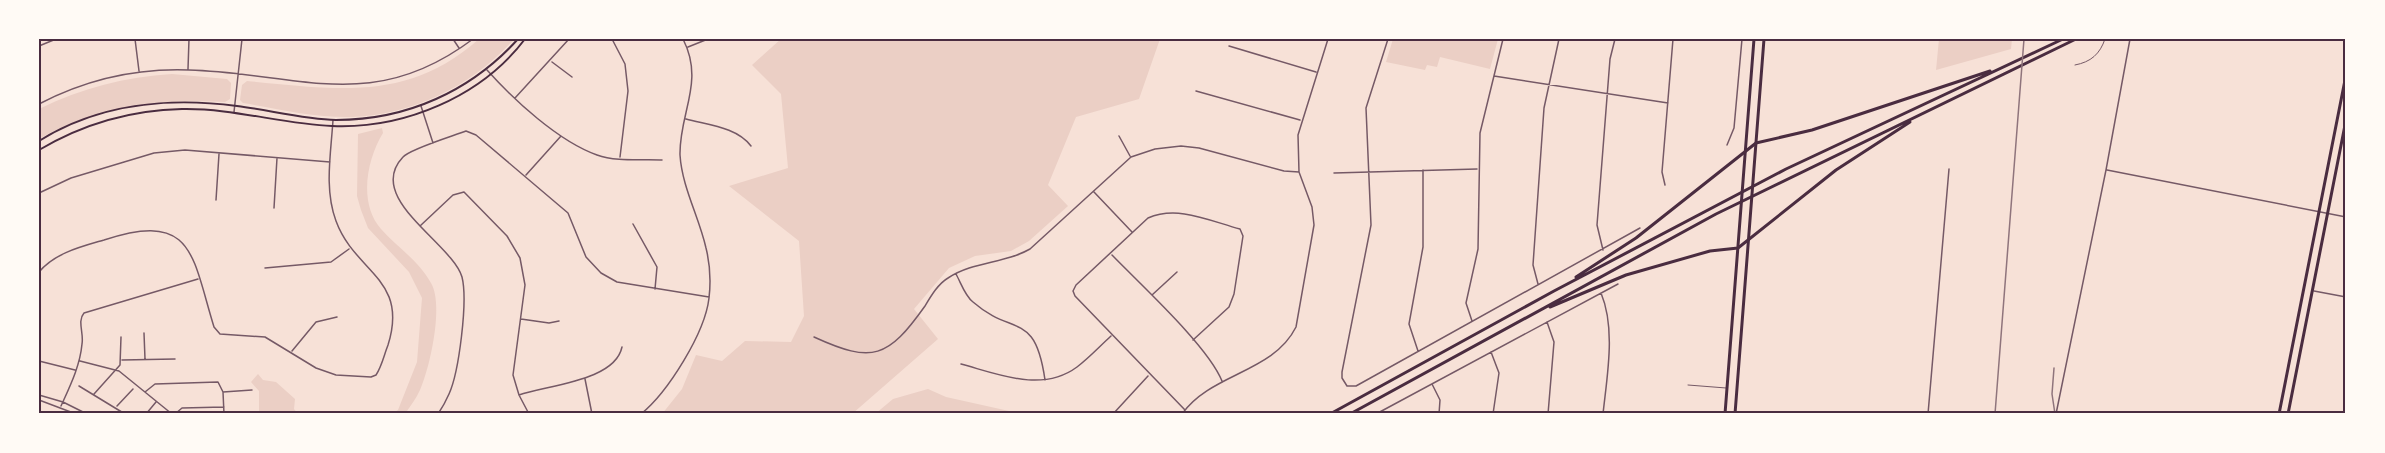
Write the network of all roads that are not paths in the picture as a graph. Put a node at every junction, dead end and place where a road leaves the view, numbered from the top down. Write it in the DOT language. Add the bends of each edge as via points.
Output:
graph roads {
  1 [pos="56,39"];
  2 [pos="135,39"];
  3 [pos="189,39"];
  4 [pos="242,39"];
  5 [pos="453,39"];
  6 [pos="473,39"];
  7 [pos="518,39"];
  8 [pos="525,39"];
  9 [pos="569,39"];
  10 [pos="612,39"];
  11 [pos="683,39"];
  12 [pos="708,39"];
  13 [pos="1328,39"];
  14 [pos="1388,39"];
  15 [pos="1503,39"];
  16 [pos="1559,39"];
  17 [pos="1615,39"];
  18 [pos="1673,39"];
  19 [pos="1742,39"];
  20 [pos="1754,39"];
  21 [pos="1764,39"];
  22 [pos="2063,39"];
  23 [pos="2076,39"];
  24 [pos="2105,39"];
  25 [pos="2130,39"];
  26 [pos="39,46"];
  27 [pos="1229,46"];
  28 [pos="687,47"];
  29 [pos="460,49"];
  30 [pos="551,61"];
  31 [pos="2075,65"];
  32 [pos="188,70"];
  33 [pos="487,70"];
  34 [pos="1995,70"];
  35 [pos="139,72"];
  36 [pos="1317,72"];
  37 [pos="490,73"];
  38 [pos="237,74"];
  39 [pos="2346,75"];
  40 [pos="1493,76"];
  41 [pos="572,77"];
  42 [pos="1547,85"];
  43 [pos="1196,91"];
  44 [pos="1607,93"];
  45 [pos="515,99"];
  46 [pos="1668,103"];
  47 [pos="39,104"];
  48 [pos="234,105"];
  49 [pos="421,106"];
  50 [pos="234,112"];
  51 [pos="423,113"];
  52 [pos="1917,118"];
  53 [pos="685,119"];
  54 [pos="333,120"];
  55 [pos="2346,120"];
  56 [pos="1301,121"];
  57 [pos="332,126"];
  58 [pos="561,136"];
  59 [pos="1119,136"];
  60 [pos="39,141"];
  61 [pos="1756,143"];
  62 [pos="434,144"];
  63 [pos="751,146"];
  64 [pos="1727,146"];
  65 [pos="39,150"];
  66 [pos="1746,150"];
  67 [pos="219,153"];
  68 [pos="278,157"];
  69 [pos="1131,157"];
  70 [pos="620,159"];
  71 [pos="662,160"];
  72 [pos="330,162"];
  73 [pos="1478,169"];
  74 [pos="1949,169"];
  75 [pos="1423,170"];
  76 [pos="2106,170"];
  77 [pos="1370,171"];
  78 [pos="1299,172"];
  79 [pos="1334,173"];
  80 [pos="525,177"];
  81 [pos="1665,185"];
  82 [pos="1094,191"];
  83 [pos="39,193"];
  84 [pos="216,200"];
  85 [pos="274,208"];
  86 [pos="2319,212"];
  87 [pos="2328,213"];
  88 [pos="2346,217"];
  89 [pos="633,224"];
  90 [pos="419,227"];
  91 [pos="1640,228"];
  92 [pos="1132,233"];
  93 [pos="1749,239"];
  94 [pos="1738,248"];
  95 [pos="350,249"];
  96 [pos="1603,250"];
  97 [pos="1111,254"];
  98 [pos="265,268"];
  99 [pos="39,272"];
  100 [pos="1177,272"];
  101 [pos="955,273"];
  102 [pos="199,279"];
  103 [pos="1618,284"];
  104 [pos="1539,285"];
  105 [pos="655,289"];
  106 [pos="1554,291"];
  107 [pos="2313,291"];
  108 [pos="1600,292"];
  109 [pos="1151,296"];
  110 [pos="709,297"];
  111 [pos="2346,297"];
  112 [pos="1532,314"];
  113 [pos="337,317"];
  114 [pos="520,319"];
  115 [pos="559,321"];
  116 [pos="1472,322"];
  117 [pos="1546,322"];
  118 [pos="144,333"];
  119 [pos="1111,335"];
  120 [pos="121,337"];
  121 [pos="814,337"];
  122 [pos="1193,340"];
  123 [pos="622,347"];
  124 [pos="291,352"];
  125 [pos="1418,352"];
  126 [pos="1491,352"];
  127 [pos="175,359"];
  128 [pos="79,360"];
  129 [pos="121,360"];
  130 [pos="145,360"];
  131 [pos="39,361"];
  132 [pos="961,364"];
  133 [pos="117,369"];
  134 [pos="76,370"];
  135 [pos="1149,375"];
  136 [pos="584,378"];
  137 [pos="1045,380"];
  138 [pos="1223,382"];
  139 [pos="1432,384"];
  140 [pos="1688,385"];
  141 [pos="78,386"];
  142 [pos="1727,388"];
  143 [pos="132,389"];
  144 [pos="252,390"];
  145 [pos="146,392"];
  146 [pos="223,392"];
  147 [pos="39,394"];
  148 [pos="94,394"];
  149 [pos="519,395"];
  150 [pos="39,400"];
  151 [pos="156,401"];
  152 [pos="63,402"];
  153 [pos="61,406"];
  154 [pos="224,407"];
  155 [pos="116,408"];
  156 [pos="1185,410"];
  157 [pos="76,414"];
  158 [pos="87,414"];
  159 [pos="125,414"];
  160 [pos="146,414"];
  161 [pos="173,414"];
  162 [pos="224,414"];
  163 [pos="438,414"];
  164 [pos="530,414"];
  165 [pos="592,414"];
  166 [pos="641,414"];
  167 [pos="1113,414"];
  168 [pos="1182,414"];
  169 [pos="1330,414"];
  170 [pos="1350,414"];
  171 [pos="1376,414"];
  172 [pos="1439,414"];
  173 [pos="1493,414"];
  174 [pos="1548,414"];
  175 [pos="1603,414"];
  176 [pos="1725,414"];
  177 [pos="1735,414"];
  178 [pos="1928,414"];
  179 [pos="2056,414"];
  180 [pos="2279,414"];
  181 [pos="2288,414"];
  1 -- 26 [label="street"];
  2 -- 35 [label="street"];
  3 -- 32 [label="street"];
  4 -- 38 [label="street"];
  5 -- 29 [label="street"];
  6 -- 29 [label="street"];
  7 -- 33 [label="main road"];
  8 -- 37 [label="main road"];
  9 -- 30 [label="street"];
  10 -- 70 [label="street" via="625,64 628,91"];
  11 -- 28 [label="street"];
  12 -- 28 [label="street"];
  13 -- 36 [label="street"];
  14 -- 77 [label="street" via="1366,108"];
  15 -- 40 [label="street"];
  16 -- 42 [label="street"];
  17 -- 44 [label="street"];
  18 -- 46 [label="street"];
  19 -- 64 [label="street" via="1734,128"];
  20 -- 66 [label="main road"];
  21 -- 61 [label="main road"];
  22 -- 34 [label="main road"];
  23 -- 52 [label="main road"];
  24 -- 31 [label="lane" via="2097,54"];
  25 -- 76 [label="street"];
  27 -- 36 [label="street"];
  28 -- 53 [label="street" via="693,84"];
  29 -- 38 [label="street" via="423,70 382,83 331,85"];
  30 -- 41 [label="street"];
  30 -- 45 [label="street"];
  32 -- 35 [label="street"];
  32 -- 38 [label="street"];
  33 -- 37 [label="street"];
  33 -- 49 [label="main road"];
  34 -- 61 [label="main road" via="1812,130"];
  34 -- 106 [label="main road" via="1786,169"];
  35 -- 47 [label="street" via="94,82"];
  36 -- 56 [label="street"];
  37 -- 45 [label="street"];
  37 -- 51 [label="main road"];
  38 -- 48 [label="street"];
  39 -- 86 [label="main road"];
  40 -- 42 [label="street"];
  40 -- 73 [label="street" via="1480,133"];
  42 -- 44 [label="street"];
  42 -- 104 [label="street" via="1533,265"];
  43 -- 56 [label="street"];
  44 -- 46 [label="street"];
  44 -- 96 [label="street" via="1597,225"];
  45 -- 58 [label="street"];
  46 -- 81 [label="street" via="1662,172"];
  48 -- 50 [label="street"];
  48 -- 54 [label="main road"];
  48 -- 60 [label="main road" via="130,106 87,118"];
  49 -- 51 [label="street"];
  49 -- 54 [label="main road" via="374,117"];
  50 -- 57 [label="main road"];
  50 -- 65 [label="main road" via="184,109 132,114 78,130"];
  51 -- 57 [label="main road" via="376,123"];
  51 -- 62 [label="street"];
  52 -- 93 [label="main road" via="1836,170"];
  52 -- 112 [label="main road" via="1716,214"];
  53 -- 63 [label="street" via="734,132 745,137"];
  53 -- 110 [label="street" via="681,159 710,270"];
  54 -- 57 [label="street"];
  55 -- 87 [label="main road"];
  56 -- 78 [label="street"];
  57 -- 72 [label="street"];
  58 -- 70 [label="street" via="597,155"];
  58 -- 80 [label="street"];
  59 -- 69 [label="street"];
  61 -- 66 [label="main road"];
  61 -- 93 [label="main road"];
  62 -- 80 [label="street" via="466,131"];
  62 -- 90 [label="street" via="404,155 394,177 402,205"];
  66 -- 94 [label="main road"];
  66 -- 106 [label="main road" via="1636,238"];
  67 -- 68 [label="street"];
  67 -- 83 [label="street" via="154,153 71,178"];
  67 -- 84 [label="street"];
  68 -- 72 [label="street"];
  68 -- 85 [label="street"];
  69 -- 78 [label="street" via="1181,146"];
  69 -- 82 [label="street"];
  70 -- 71 [label="street"];
  72 -- 95 [label="street" via="330,195 336,221"];
  73 -- 75 [label="street"];
  73 -- 116 [label="street" via="1478,249 1466,303"];
  74 -- 178 [label="street"];
  75 -- 77 [label="street"];
  75 -- 125 [label="street" via="1423,247 1409,324"];
  76 -- 86 [label="street"];
  76 -- 179 [label="street"];
  77 -- 79 [label="street"];
  77 -- 125 [label="street" via="1368,245 1342,372 1344,383 1351,386"];
  78 -- 138 [label="street" via="1314,225 1296,327 1276,353"];
  80 -- 105 [label="street" via="568,213 586,257 601,273 617,282"];
  82 -- 92 [label="street"];
  82 -- 101 [label="street" via="1015,258 969,266"];
  86 -- 87 [label="street"];
  86 -- 180 [label="main road"];
  87 -- 88 [label="street"];
  87 -- 107 [label="main road"];
  89 -- 105 [label="street" via="657,267"];
  90 -- 114 [label="street" via="453,195 464,192 507,236 520,258 525,285"];
  90 -- 163 [label="street" via="451,257 461,276 465,299 453,382"];
  91 -- 96 [label="street"];
  92 -- 97 [label="street"];
  92 -- 122 [label="street" via="1161,212 1176,212 1240,229 1243,236 1229,308"];
  93 -- 94 [label="main road"];
  93 -- 177 [label="main road"];
  94 -- 112 [label="main road" via="1710,251 1626,275"];
  94 -- 142 [label="main road"];
  95 -- 98 [label="street" via="331,262"];
  95 -- 124 [label="street" via="380,279 392,302 394,324 379,370 371,377 336,375"];
  96 -- 104 [label="street"];
  97 -- 109 [label="street"];
  97 -- 119 [label="street" via="1073,291"];
  99 -- 102 [label="street" via="63,253 134,230 150,229 166,231 180,239 191,251"];
  100 -- 109 [label="street"];
  101 -- 121 [label="street" via="935,291 904,336 879,351 843,350"];
  101 -- 137 [label="street" via="970,301 1028,333 1041,353"];
  102 -- 124 [label="street" via="214,327 220,334 265,337"];
  102 -- 128 [label="street" via="84,313 80,319 83,337"];
  103 -- 108 [label="street"];
  104 -- 116 [label="street"];
  105 -- 110 [label="street"];
  106 -- 169 [label="main road"];
  107 -- 111 [label="street"];
  107 -- 181 [label="main road"];
  108 -- 117 [label="street"];
  108 -- 175 [label="street" via="1607,310 1608,344"];
  109 -- 122 [label="street"];
  110 -- 166 [label="street" via="702,321 675,375"];
  112 -- 170 [label="main road"];
  113 -- 124 [label="street" via="316,322"];
  114 -- 115 [label="street"];
  114 -- 149 [label="street" via="513,375"];
  116 -- 125 [label="street"];
  117 -- 126 [label="street"];
  117 -- 174 [label="street" via="1554,342"];
  118 -- 130 [label="street"];
  119 -- 135 [label="street"];
  119 -- 137 [label="street" via="1076,368"];
  120 -- 129 [label="street"];
  122 -- 138 [label="street" via="1218,369"];
  123 -- 136 [label="street" via="618,360 603,372"];
  126 -- 139 [label="street"];
  126 -- 173 [label="street" via="1499,373"];
  127 -- 130 [label="street"];
  128 -- 133 [label="street"];
  128 -- 134 [label="street"];
  129 -- 130 [label="street"];
  129 -- 133 [label="street"];
  131 -- 134 [label="street"];
  132 -- 137 [label="street" via="1028,381"];
  133 -- 145 [label="street"];
  133 -- 148 [label="street"];
  134 -- 152 [label="street"];
  135 -- 156 [label="street"];
  135 -- 167 [label="street"];
  136 -- 149 [label="street"];
  136 -- 165 [label="street"];
  138 -- 156 [label="street" via="1196,398"];
  139 -- 171 [label="street"];
  139 -- 172 [label="street" via="1440,400"];
  140 -- 142 [label="lane"];
  141 -- 148 [label="street"];
  142 -- 176 [label="main road"];
  143 -- 155 [label="street"];
  144 -- 146 [label="street"];
  145 -- 146 [label="street" via="155,384 218,382"];
  145 -- 151 [label="street"];
  146 -- 154 [label="street"];
  147 -- 152 [label="street"];
  148 -- 155 [label="street"];
  149 -- 164 [label="street"];
  150 -- 153 [label="street"];
  151 -- 160 [label="street"];
  151 -- 161 [label="street"];
  152 -- 153 [label="street"];
  152 -- 158 [label="street"];
  153 -- 157 [label="street"];
  154 -- 161 [label="street" via="182,408"];
  154 -- 162 [label="street"];
  155 -- 159 [label="street"];
  156 -- 168 [label="street"];
}
